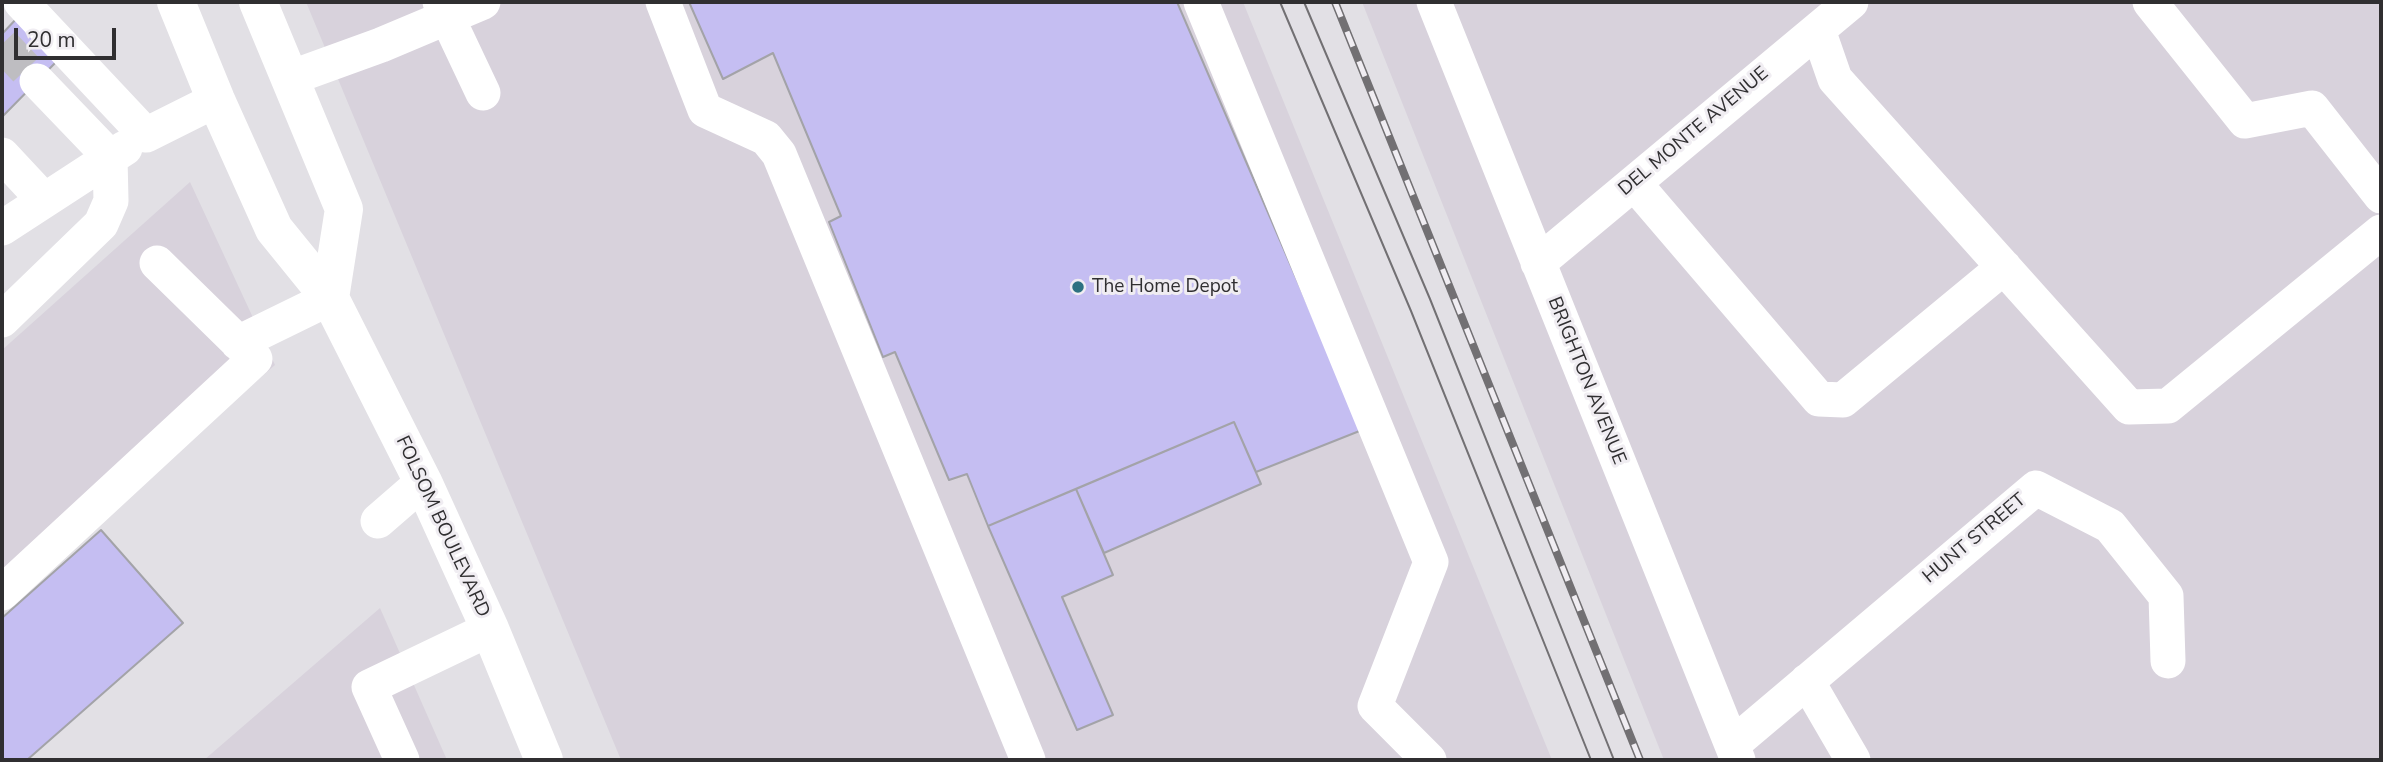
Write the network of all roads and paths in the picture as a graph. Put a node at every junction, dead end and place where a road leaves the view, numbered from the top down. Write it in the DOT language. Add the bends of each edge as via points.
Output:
graph roads {
  1 [pos="21,2"];
  2 [pos="176,2"];
  3 [pos="258,2"];
  4 [pos="483,2"];
  5 [pos="663,2"];
  6 [pos="1201,2"];
  7 [pos="1434,2"];
  8 [pos="1851,2"];
  9 [pos="2150,2"];
  10 [pos="443,9"];
  11 [pos="1818,30"];
  12 [pos="290,78"];
  13 [pos="37,81"];
  14 [pos="483,93"];
  15 [pos="216,100"];
  16 [pos="146,135"];
  17 [pos="2,155"];
  18 [pos="110,157"];
  19 [pos="1634,183"];
  20 [pos="2381,196"];
  21 [pos="44,200"];
  22 [pos="3,225"];
  23 [pos="2381,232"];
  24 [pos="157,262"];
  25 [pos="1538,263"];
  26 [pos="2004,267"];
  27 [pos="330,298"];
  28 [pos="2,320"];
  29 [pos="238,343"];
  30 [pos="423,482"];
  31 [pos="378,521"];
  32 [pos="2,593"];
  33 [pos="490,629"];
  34 [pos="2168,661"];
  35 [pos="1807,681"];
  36 [pos="1735,752"];
  37 [pos="402,760"];
  38 [pos="544,760"];
  39 [pos="1028,760"];
  40 [pos="1429,760"];
  41 [pos="1853,760"];
  1 -- 16 [label="street"];
  2 -- 15 [label="main road, FOLSOM BOULEVARD"];
  3 -- 12 [label="main road"];
  4 -- 10 [label="street"];
  5 -- 39 [label="street" via="705,110 766,138 779,154"];
  6 -- 40 [label="street" via="1431,562 1375,706"];
  7 -- 25 [label="street, BRIGHTON AVENUE"];
  8 -- 11 [label="street, DEL MONTE AVENUE"];
  9 -- 20 [label="street" via="2245,121 2312,108"];
  10 -- 12 [label="street" via="381,45"];
  10 -- 14 [label="street"];
  11 -- 19 [label="street, DEL MONTE AVENUE"];
  11 -- 26 [label="street" via="1835,79"];
  12 -- 27 [label="main road" via="344,209"];
  13 -- 18 [label="street"];
  15 -- 16 [label="street"];
  15 -- 27 [label="main road, FOLSOM BOULEVARD" via="274,229"];
  16 -- 18 [label="street"];
  17 -- 21 [label="street"];
  18 -- 21 [label="street"];
  18 -- 28 [label="street" via="111,201 101,224"];
  19 -- 25 [label="street, DEL MONTE AVENUE"];
  19 -- 26 [label="street" via="1819,399 1843,400"];
  21 -- 22 [label="street"];
  23 -- 26 [label="street" via="2168,407 2129,407"];
  24 -- 29 [label="street"];
  25 -- 36 [label="street, BRIGHTON AVENUE"];
  27 -- 29 [label="street"];
  27 -- 30 [label="main road, FOLSOM BOULEVARD"];
  29 -- 32 [label="street" via="254,359"];
  30 -- 31 [label="street"];
  30 -- 33 [label="main road, FOLSOM BOULEVARD"];
  33 -- 37 [label="street" via="369,687"];
  33 -- 38 [label="main road, FOLSOM BOULEVARD"];
  34 -- 35 [label="street, HUNT STREET" via="2166,596 2110,526 2036,488"];
  35 -- 36 [label="street, HUNT STREET"];
  35 -- 41 [label="street"];
}
